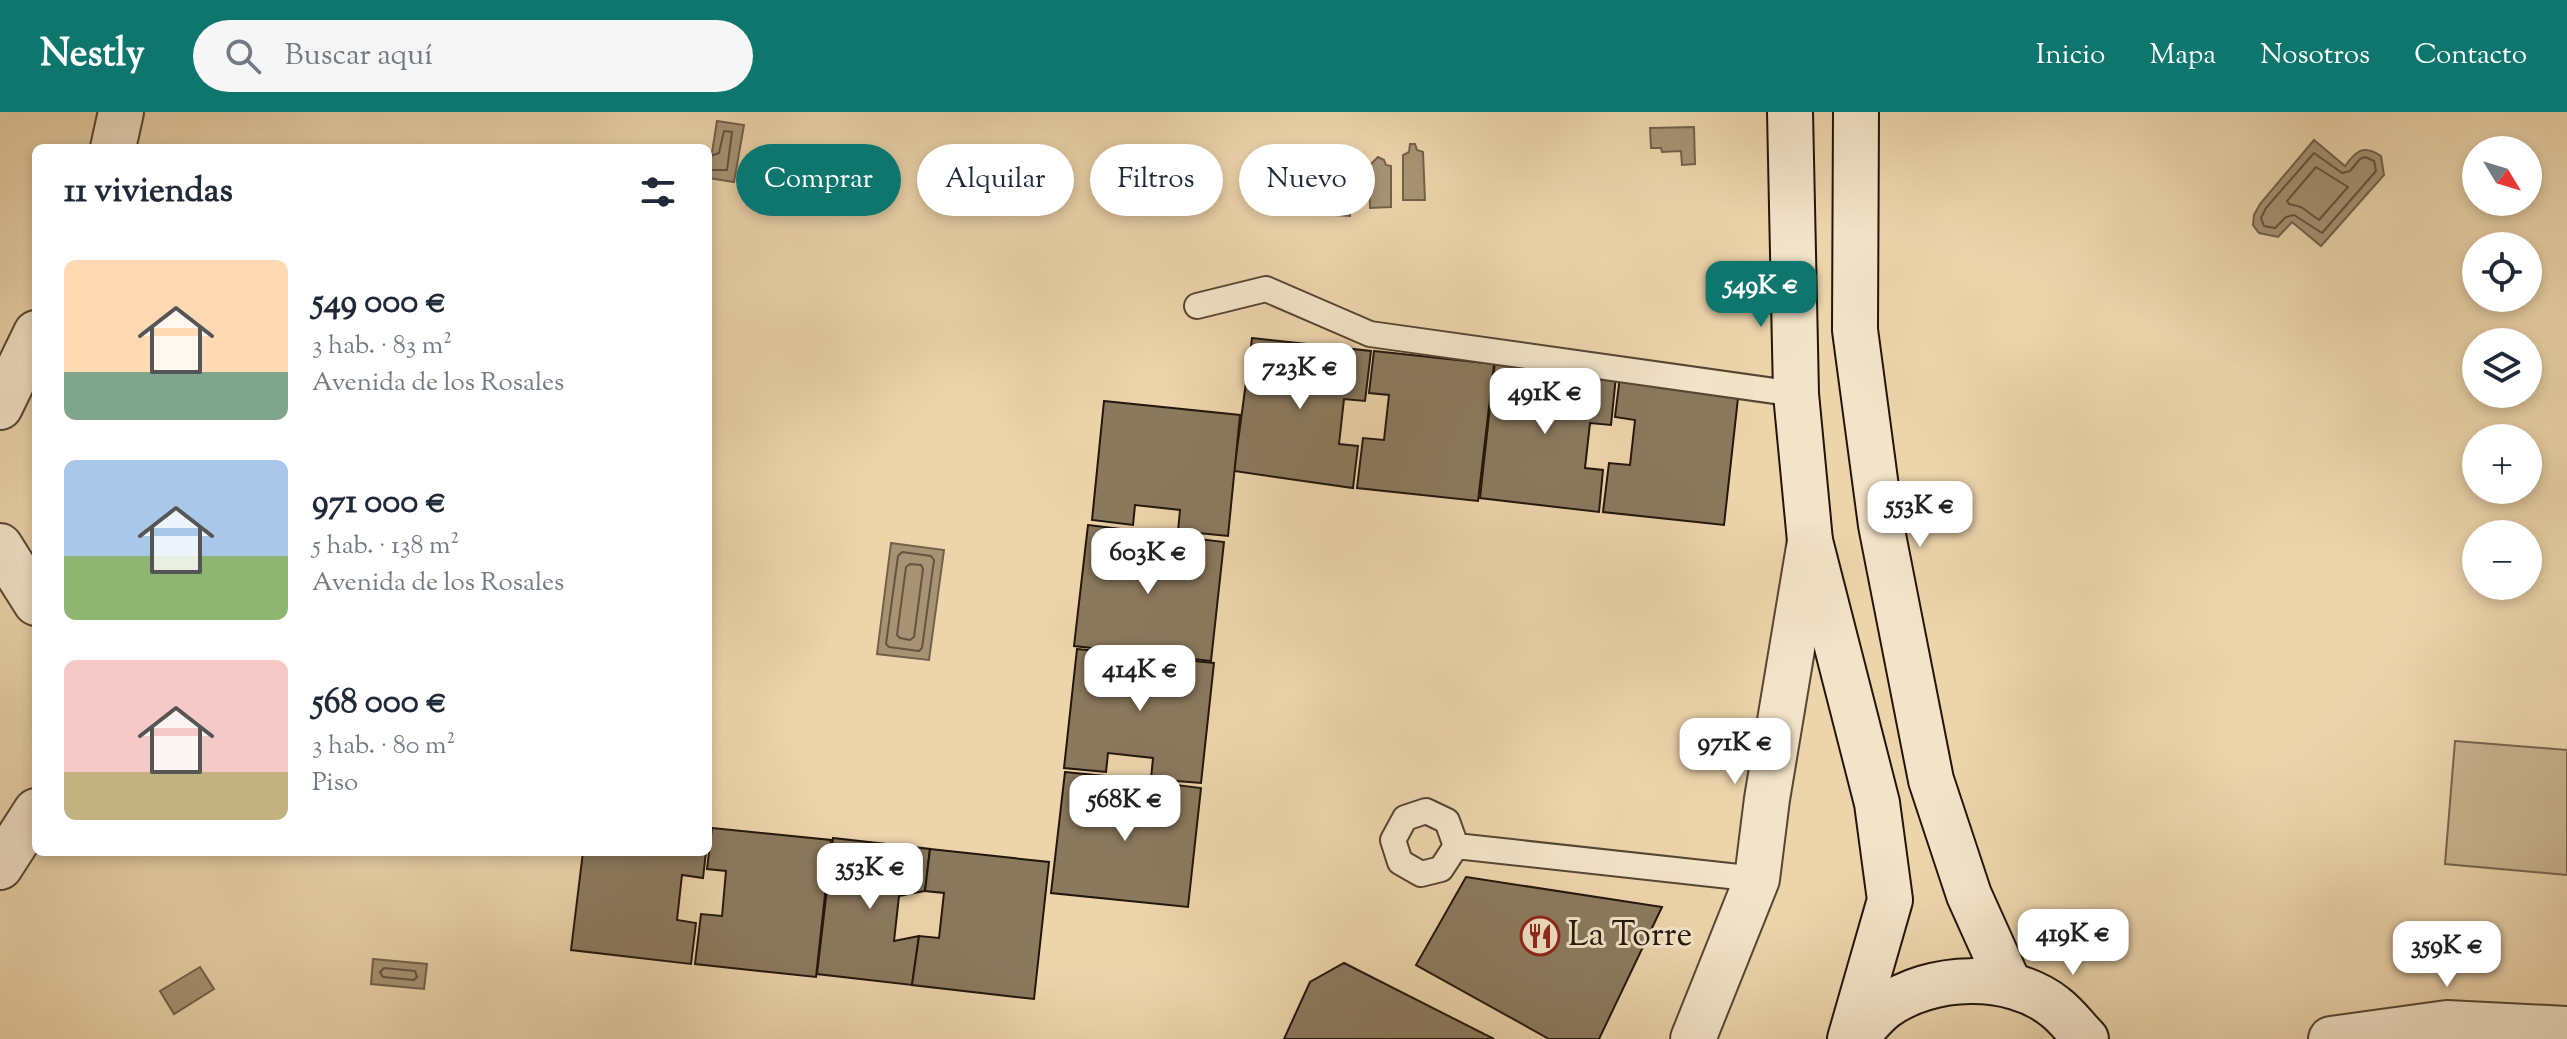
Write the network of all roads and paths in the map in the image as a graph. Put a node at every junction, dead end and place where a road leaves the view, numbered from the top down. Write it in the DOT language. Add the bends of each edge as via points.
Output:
graph roads {
  1 [pos="121,112"];
  2 [pos="1790,112"];
  3 [pos="1856,112"];
  4 [pos="114,144"];
  5 [pos="1197,306"];
  6 [pos="32,341"];
  7 [pos="1796,394"];
  8 [pos="0,407"];
  9 [pos="1810,541"];
  10 [pos="0,546"];
  11 [pos="32,597"];
  12 [pos="32,817"];
  13 [pos="1456,846"];
  14 [pos="0,867"];
  15 [pos="1757,879"];
  16 [pos="2009,984"];
  17 [pos="2567,1029"];
  18 [pos="2087,1037"];
  19 [pos="1693,1039"];
  20 [pos="1852,1039"];
  21 [pos="2331,1039"];
  1 -- 4 [label="street"];
  2 -- 7 [label="street"];
  3 -- 16 [label="street" via="1855,330 1881,525 1931,780 1969,895"];
  5 -- 7 [label="lane" via="1266,289 1370,334"];
  6 -- 8 [label="street"];
  7 -- 9 [label="street"];
  9 -- 15 [label="street"];
  9 -- 20 [label="street" via="1877,803 1890,900"];
  10 -- 11 [label="street"];
  12 -- 14 [label="street"];
  13 -- 15 [label="lane"];
  15 -- 19 [label="street"];
  16 -- 18 [label="street" via="2055,1006"];
  16 -- 20 [label="street" via="1959,980 1910,993 1883,1008"];
  17 -- 21 [label="street" via="2447,1023"];
}
